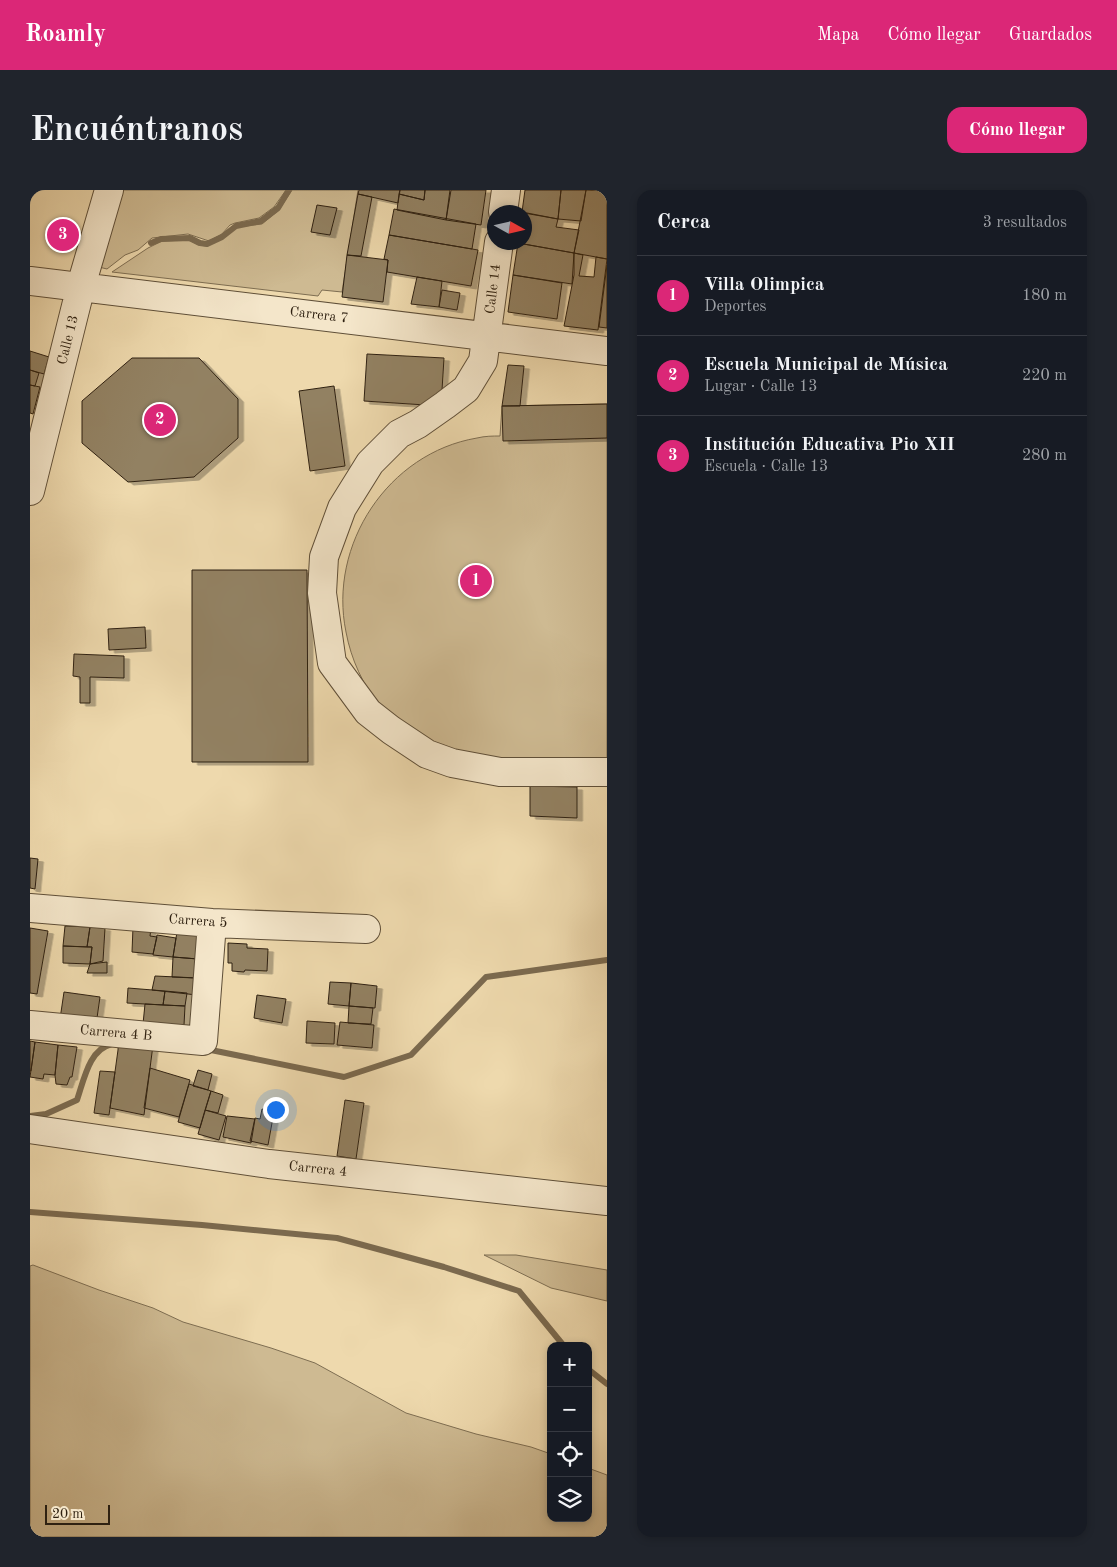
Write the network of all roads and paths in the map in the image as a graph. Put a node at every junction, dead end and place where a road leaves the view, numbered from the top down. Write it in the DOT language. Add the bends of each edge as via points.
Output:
graph roads {
  1 [pos="108,190"];
  2 [pos="506,190"];
  3 [pos="504,205"];
  4 [pos="498,250"];
  5 [pos="30,281"];
  6 [pos="81,286"];
  7 [pos="486,336"];
  8 [pos="607,350"];
  9 [pos="30,491"];
  10 [pos="607,772"];
  11 [pos="30,908"];
  12 [pos="212,923"];
  13 [pos="366,929"];
  14 [pos="30,1025"];
  15 [pos="30,1129"];
  16 [pos="607,1201"];
  1 -- 6 [label="street, Calle 13"];
  2 -- 3 [label="street"];
  4 -- 7 [label="street, Calle 14"];
  5 -- 6 [label="street, Carrera 7"];
  6 -- 7 [label="street, Carrera 7"];
  6 -- 9 [label="street, Calle 13"];
  7 -- 8 [label="street, Carrera 7"];
  7 -- 10 [label="street, Calle 14" via="482,361 466,389 418,424 398,434 370,462 342,508 324,557 322,592 332,663 368,712 427,754 452,764 500,772"];
  11 -- 12 [label="street, Carrera 5"];
  12 -- 13 [label="street, Carrera 5"];
  12 -- 14 [label="street, Carrera 4 B" via="203,1041"];
  15 -- 16 [label="street, Carrera 4" via="268,1164"];
}
